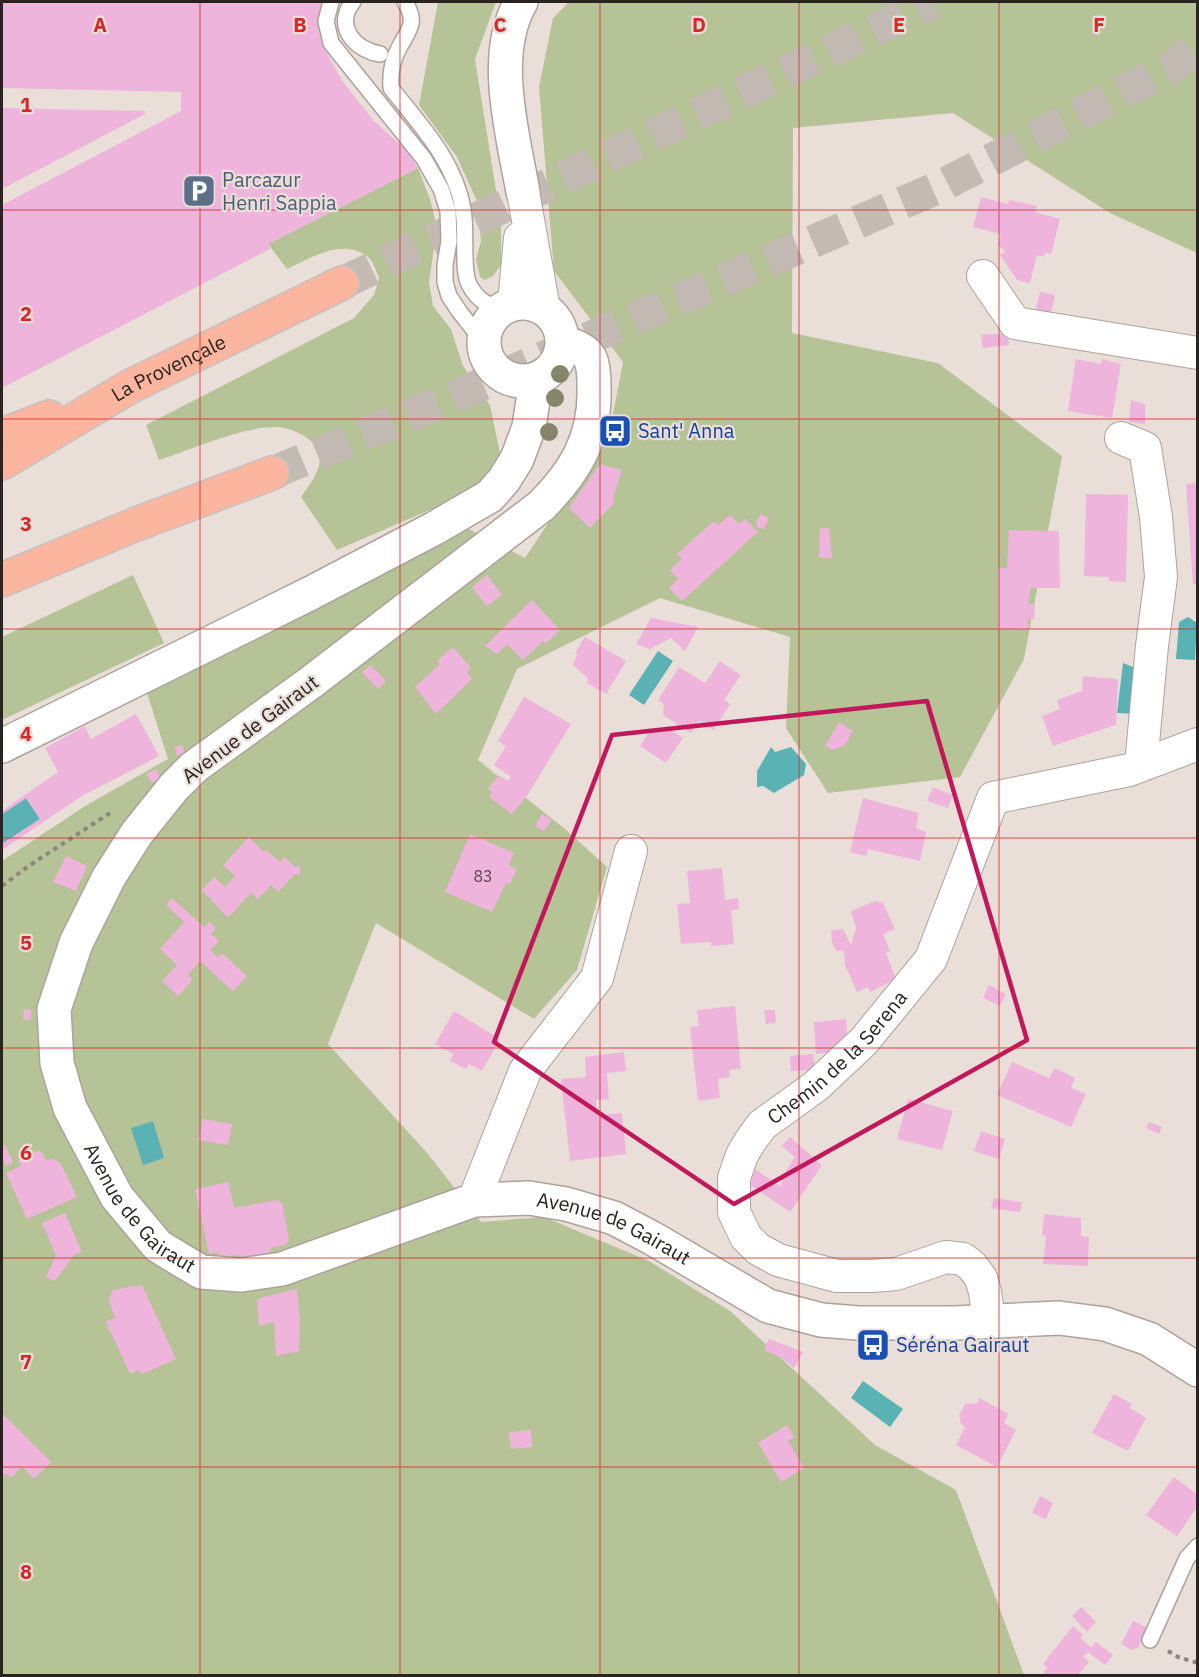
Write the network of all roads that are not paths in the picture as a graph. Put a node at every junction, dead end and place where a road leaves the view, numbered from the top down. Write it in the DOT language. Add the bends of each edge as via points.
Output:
graph roads {
  1 [pos="331,2"];
  2 [pos="353,2"];
  3 [pos="405,2"];
  4 [pos="521,2"];
  5 [pos="380,54"];
  6 [pos="523,192"];
  7 [pos="983,276"];
  8 [pos="342,283"];
  9 [pos="520,308"];
  10 [pos="562,342"];
  11 [pos="484,343"];
  12 [pos="1197,353"];
  13 [pos="521,379"];
  14 [pos="129,387"];
  15 [pos="2,435"];
  16 [pos="1121,438"];
  17 [pos="2,463"];
  18 [pos="272,473"];
  19 [pos="2,580"];
  20 [pos="1197,744"];
  21 [pos="2,746"];
  22 [pos="1141,765"];
  23 [pos="631,850"];
  24 [pos="474,1200"];
  25 [pos="988,1321"];
  26 [pos="1197,1370"];
  27 [pos="1197,1546"];
  28 [pos="1150,1640"];
  1 -- 11 [label="lane" via="326,21 331,43 424,159 441,189 448,221 445,282 459,312"];
  2 -- 5 [label="lane" via="346,17 351,38 369,52"];
  3 -- 9 [label="lane" via="410,28 393,66 391,88 441,152 457,186 466,233 468,282 486,305"];
  4 -- 6 [label="street" via="507,43 505,89"];
  6 -- 9 [label="street"];
  7 -- 12 [label="street" via="1015,323"];
  8 -- 14 [label="highway, La Provençale"];
  9 -- 10 [label="street" via="554,318"];
  9 -- 11 [label="street" via="489,324"];
  10 -- 13 [label="street" via="561,354 547,374"];
  10 -- 24 [label="street, Avenue de Gairaut" via="590,358 594,389 593,418 577,465 541,506 194,767 174,787 137,833 109,877 76,943 54,1009 57,1063 69,1108 117,1197 158,1246 201,1272 241,1275 282,1269"];
  11 -- 13 [label="street" via="497,372"];
  13 -- 21 [label="street" via="511,457 504,480 490,496 311,593"];
  14 -- 15 [label="highway"];
  14 -- 17 [label="highway, La Provençale"];
  16 -- 22 [label="street" via="1145,448 1161,577"];
  18 -- 19 [label="highway"];
  20 -- 22 [label="street, Chemin de la Serena"];
  22 -- 25 [label="street, Chemin de la Serena" via="993,798 931,959 864,1041 816,1086 762,1125 742,1155 734,1178 734,1212 746,1238 778,1260 837,1276 896,1274 946,1257 963,1259 981,1278"];
  23 -- 24 [label="street" via="597,978 525,1071"];
  24 -- 25 [label="street, Avenue de Gairaut" via="529,1198 614,1218 768,1306 821,1320"];
  25 -- 26 [label="street, Avenue de Gairaut" via="1059,1318 1105,1324 1149,1339"];
  27 -- 28 [label="lane" via="1187,1558"];
}
